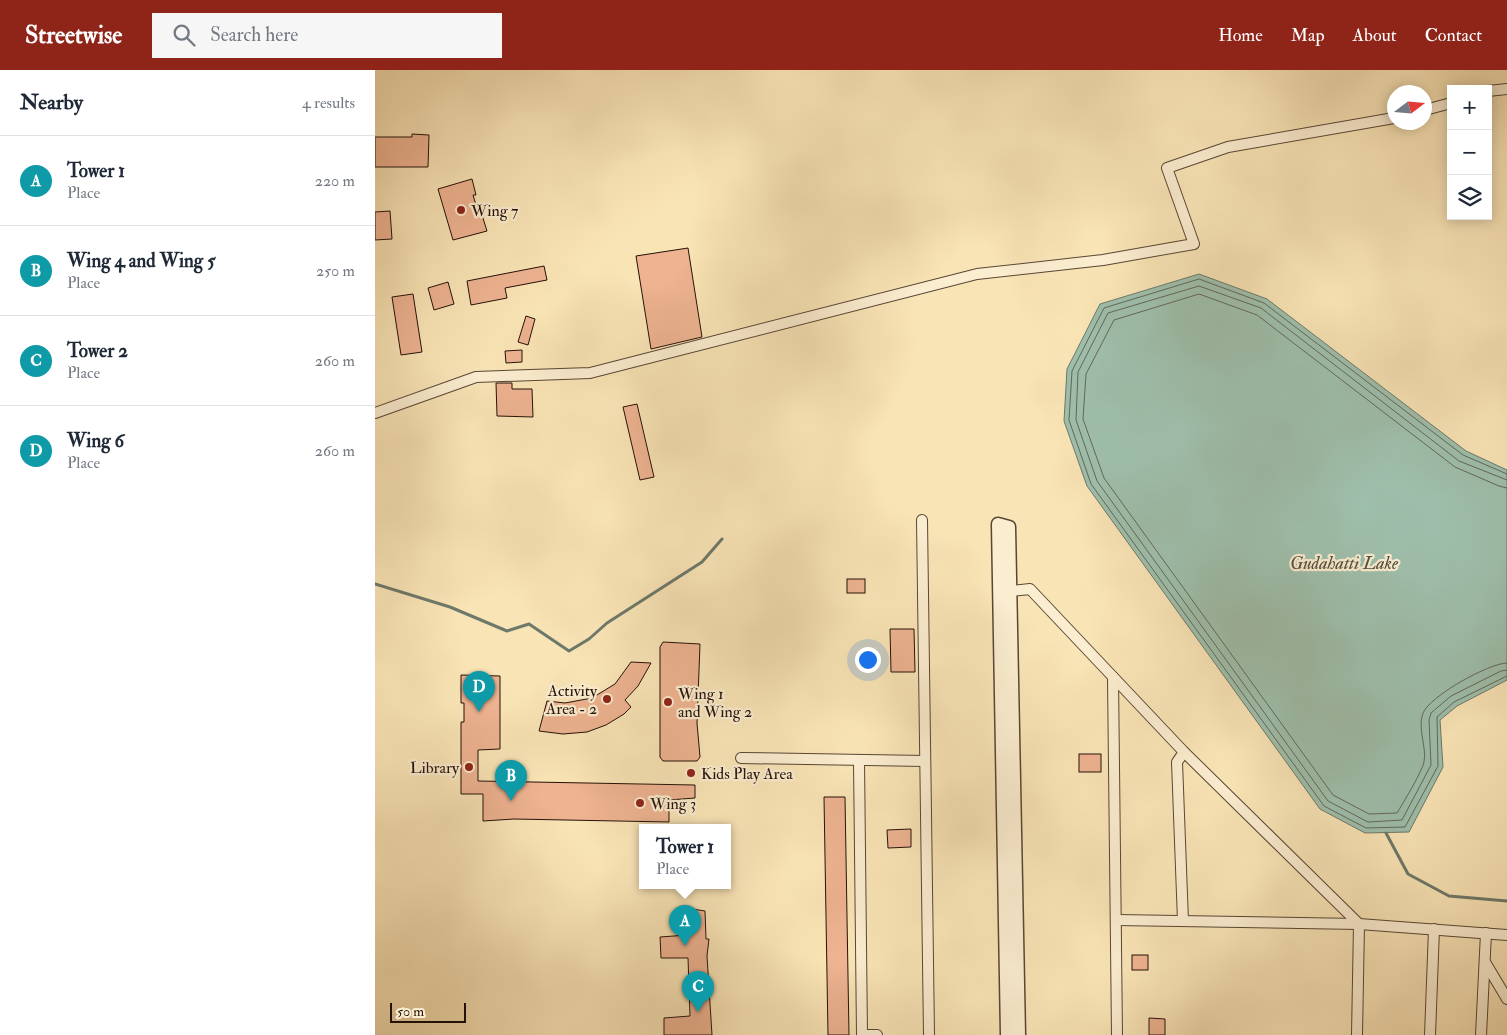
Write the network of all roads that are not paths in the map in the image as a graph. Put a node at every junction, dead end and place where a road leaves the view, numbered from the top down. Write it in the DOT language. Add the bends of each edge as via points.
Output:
graph roads {
  1 [pos="1507,89"];
  2 [pos="1492,91"];
  3 [pos="1447,103"];
  4 [pos="1432,108"];
  5 [pos="1387,119"];
  6 [pos="375,413"];
  7 [pos="922,520"];
  8 [pos="1011,591"];
  9 [pos="1113,677"];
  10 [pos="1184,752"];
  11 [pos="741,758"];
  12 [pos="859,760"];
  13 [pos="925,760"];
  14 [pos="1116,920"];
  15 [pos="1183,921"];
  16 [pos="1359,924"];
  17 [pos="1434,929"];
  18 [pos="1486,933"];
  19 [pos="1507,935"];
  20 [pos="1484,961"];
  21 [pos="1507,999"];
  22 [pos="862,1035"];
  23 [pos="877,1035"];
  24 [pos="929,1035"];
  25 [pos="1007,1035"];
  26 [pos="1019,1035"];
  27 [pos="1117,1035"];
  28 [pos="1357,1035"];
  29 [pos="1431,1035"];
  30 [pos="1481,1035"];
  1 -- 2 [label="street"];
  3 -- 4 [label="street"];
  5 -- 6 [label="street" via="1228,147 1167,168 1194,244 1103,260 977,274 590,373 476,376"];
  7 -- 13 [label="street"];
  8 -- 9 [label="street" via="1031,590"];
  8 -- 25 [label="street" via="1009,527 998,524"];
  8 -- 26 [label="street"];
  9 -- 10 [label="street"];
  9 -- 14 [label="street"];
  10 -- 15 [label="street" via="1177,762"];
  10 -- 16 [label="street"];
  11 -- 12 [label="street"];
  12 -- 13 [label="street"];
  12 -- 22 [label="street"];
  13 -- 24 [label="street"];
  14 -- 15 [label="street"];
  14 -- 27 [label="street"];
  15 -- 16 [label="street"];
  16 -- 17 [label="street"];
  16 -- 28 [label="street"];
  17 -- 18 [label="street"];
  17 -- 29 [label="street"];
  18 -- 19 [label="street"];
  18 -- 20 [label="street"];
  20 -- 21 [label="street"];
  20 -- 30 [label="street"];
  22 -- 23 [label="street"];
}
